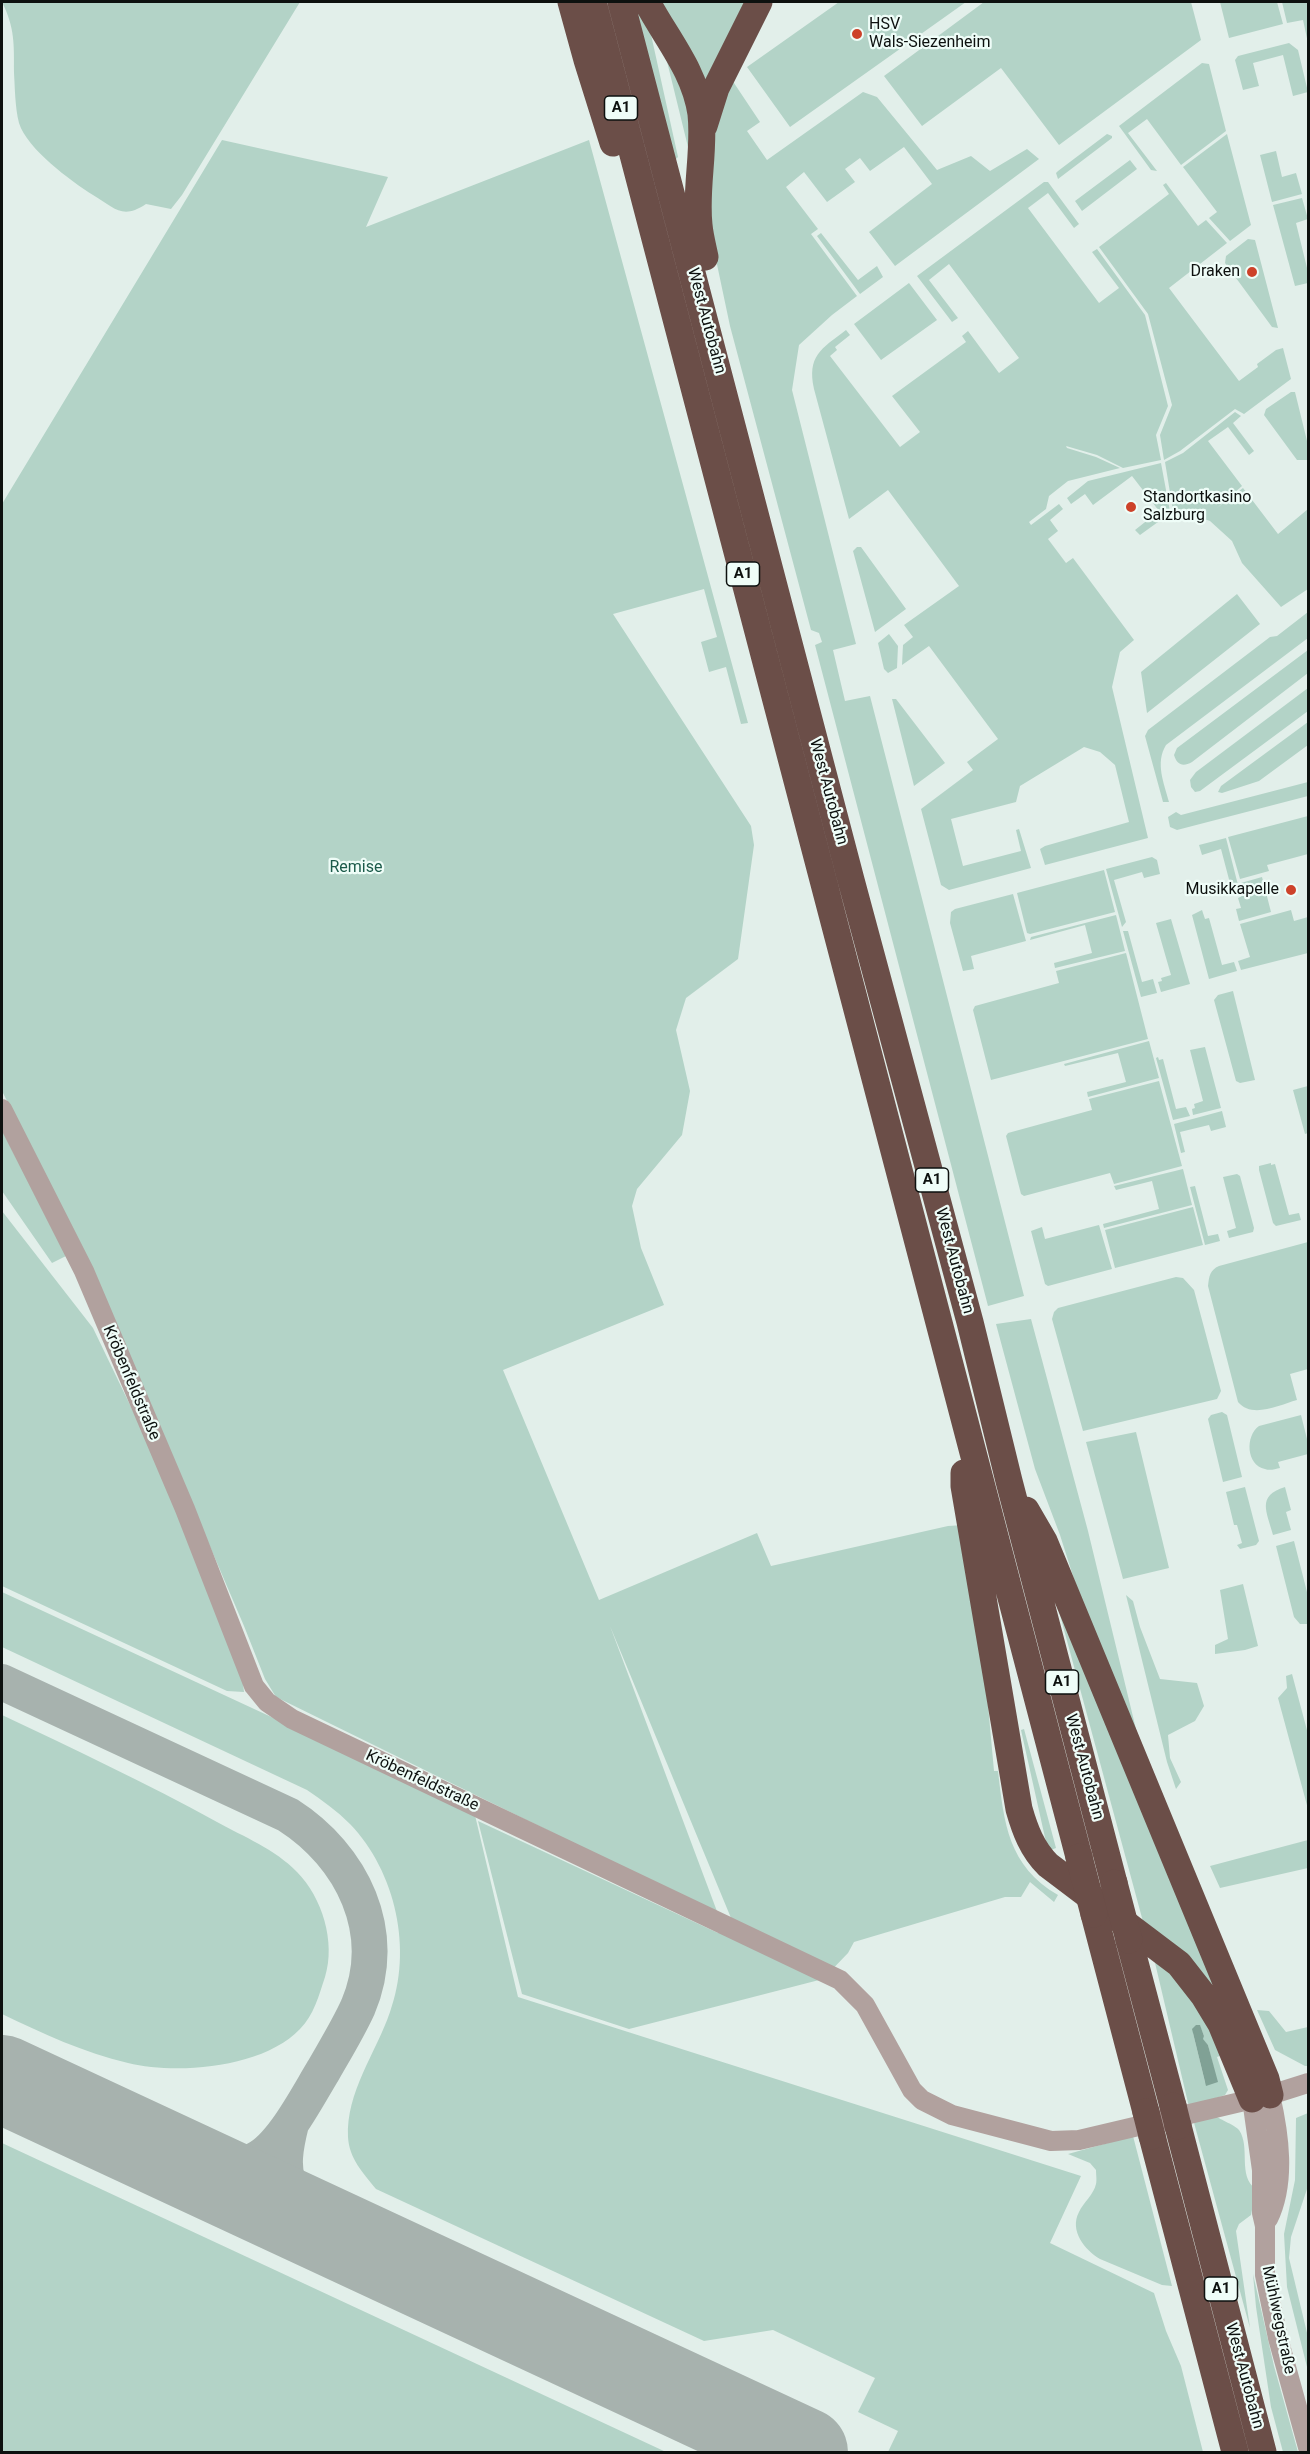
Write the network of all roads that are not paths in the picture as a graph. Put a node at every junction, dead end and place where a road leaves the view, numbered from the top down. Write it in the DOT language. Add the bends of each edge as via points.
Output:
graph roads {
  1 [pos="571,2"];
  2 [pos="593,2"];
  3 [pos="621,2"];
  4 [pos="647,2"];
  5 [pos="759,2"];
  6 [pos="702,133"];
  7 [pos="648,214"];
  8 [pos="704,315"];
  9 [pos="2,1109"];
  10 [pos="965,1426"];
  11 [pos="1009,1482"];
  12 [pos="1308,2083"];
  13 [pos="1261,2097"];
  14 [pos="1142,2126"];
  15 [pos="1308,2447"];
  16 [pos="1235,2452"];
  17 [pos="1263,2452"];
  1 -- 7 [label="highway" via="631,200"];
  2 -- 7 [label="highway, West Autobahn / A1"];
  3 -- 8 [label="highway, West Autobahn / A1"];
  4 -- 6 [label="highway" via="689,74"];
  5 -- 6 [label="highway" via="716,88"];
  6 -- 8 [label="highway" via="699,226 709,272"];
  7 -- 10 [label="highway, West Autobahn / A1"];
  8 -- 11 [label="highway, West Autobahn / A1"];
  9 -- 14 [label="street, Kröbenfeldstraße" via="84,1271 185,1509 254,1686 267,1702 292,1719 840,1980 865,2005 912,2090 934,2108 1051,2141 1079,2140"];
  10 -- 13 [label="highway" via="964,1486 1024,1829 1048,1865 1164,1951 1192,1980"];
  10 -- 14 [label="highway, West Autobahn / A1, bridge" via="1094,1914"];
  11 -- 13 [label="highway" via="1044,1541 1266,2079"];
  11 -- 17 [label="highway, West Autobahn / A1, bridge"];
  12 -- 13 [label="street"];
  13 -- 14 [label="street"];
  13 -- 15 [label="street, Mühlwegstraße" via="1279,2151 1273,2209 1265,2226 1265,2275"];
  14 -- 16 [label="highway, West Autobahn / A1"];
}
